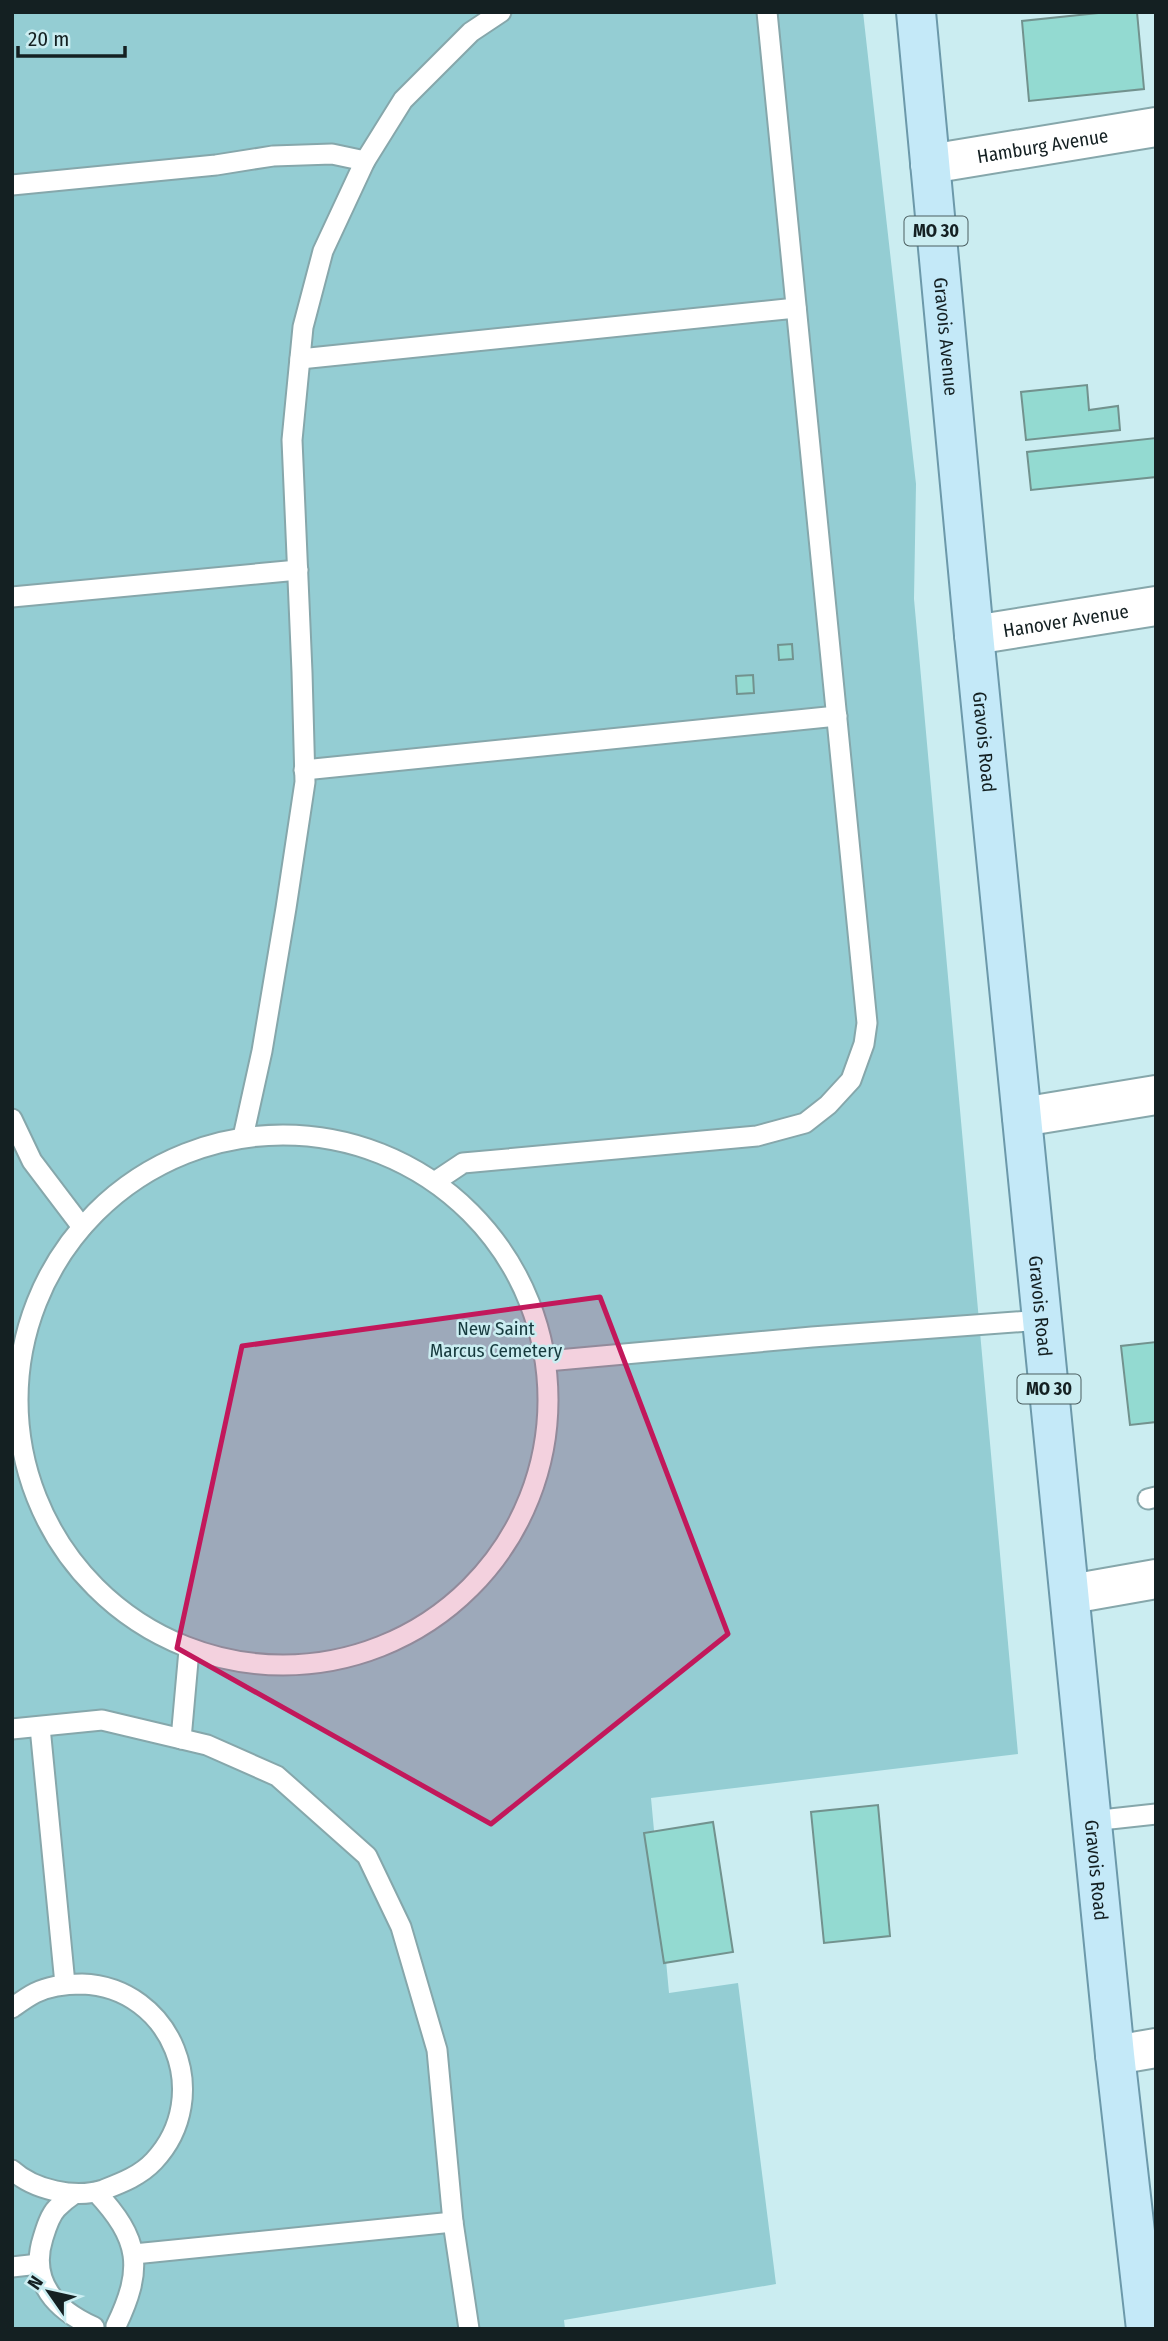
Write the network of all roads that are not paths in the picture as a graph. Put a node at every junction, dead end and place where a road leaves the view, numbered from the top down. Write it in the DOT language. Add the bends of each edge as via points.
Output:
graph roads {
  1 [pos="501,12"];
  2 [pos="767,12"];
  3 [pos="916,12"];
  4 [pos="1156,127"];
  5 [pos="365,161"];
  6 [pos="930,164"];
  7 [pos="12,185"];
  8 [pos="796,308"];
  9 [pos="300,359"];
  10 [pos="957,450"];
  11 [pos="298,570"];
  12 [pos="12,597"];
  13 [pos="1156,606"];
  14 [pos="974,635"];
  15 [pos="837,716"];
  16 [pos="304,770"];
  17 [pos="1156,1095"];
  18 [pos="1022,1117"];
  19 [pos="12,1119"];
  20 [pos="243,1137"];
  21 [pos="436,1181"];
  22 [pos="82,1227"];
  23 [pos="1042,1320"];
  24 [pos="547,1361"];
  25 [pos="15,1422"];
  26 [pos="1156,1580"];
  27 [pos="1071,1594"];
  28 [pos="189,1650"];
  29 [pos="40,1727"];
  30 [pos="12,1729"];
  31 [pos="181,1739"];
  32 [pos="1156,1814"];
  33 [pos="1092,1821"];
  34 [pos="65,1984"];
  35 [pos="12,2008"];
  36 [pos="1156,2048"];
  37 [pos="1115,2055"];
  38 [pos="12,2170"];
  39 [pos="96,2192"];
  40 [pos="74,2194"];
  41 [pos="453,2222"];
  42 [pos="134,2254"];
  43 [pos="39,2264"];
  44 [pos="12,2267"];
  45 [pos="122,2327"];
  46 [pos="91,2328"];
  47 [pos="469,2329"];
  48 [pos="1146,2329"];
  1 -- 5 [label="lane" via="471,32 403,100"];
  2 -- 8 [label="lane"];
  3 -- 6 [label="main road, Gravois Avenue / MO 30"];
  4 -- 6 [label="street, Hamburg Avenue"];
  5 -- 7 [label="lane" via="332,154 273,156"];
  5 -- 9 [label="lane" via="323,251 303,327"];
  6 -- 10 [label="main road, Gravois Avenue / MO 30"];
  8 -- 9 [label="lane"];
  8 -- 15 [label="lane"];
  9 -- 11 [label="lane" via="292,440"];
  10 -- 14 [label="main road, Gravois Road / MO 30"];
  11 -- 12 [label="lane"];
  11 -- 16 [label="lane"];
  13 -- 14 [label="street, Hanover Avenue"];
  14 -- 18 [label="main road, Gravois Road / MO 30"];
  15 -- 16 [label="lane"];
  15 -- 21 [label="lane" via="867,1023 851,1080 806,1123 757,1136 463,1163"];
  16 -- 20 [label="lane" via="286,908"];
  17 -- 18 [label="street"];
  18 -- 23 [label="main road, Gravois Road / MO 30"];
  19 -- 22 [label="lane" via="32,1161"];
  20 -- 21 [label="lane" via="310,1135 376,1150"];
  20 -- 22 [label="lane" via="183,1154 128,1184"];
  21 -- 24 [label="lane" via="489,1230 527,1292"];
  22 -- 25 [label="lane" via="44,1285 36,1307 22,1352"];
  23 -- 24 [label="lane"];
  23 -- 27 [label="main road, Gravois Road / MO 30"];
  24 -- 28 [label="lane" via="547,1440 524,1516 479,1581 418,1631 345,1660 279,1666"];
  25 -- 28 [label="lane" via="34,1495 70,1561 124,1614"];
  26 -- 27 [label="street"];
  27 -- 33 [label="main road, Gravois Road / MO 30"];
  28 -- 31 [label="lane"];
  29 -- 30 [label="lane"];
  29 -- 31 [label="lane" via="102,1720"];
  29 -- 34 [label="lane"];
  31 -- 41 [label="lane" via="207,1745 277,1776 367,1856 401,1927 437,2050"];
  32 -- 33 [label="lane"];
  33 -- 37 [label="main road, Gravois Road / MO 30"];
  34 -- 35 [label="lane" via="35,1993"];
  34 -- 39 [label="lane" via="97,1985 128,1996 154,2015 173,2041 182,2073 182,2105 172,2136 153,2162 127,2182"];
  36 -- 37 [label="street"];
  37 -- 48 [label="main road, Gravois Road / MO 30"];
  38 -- 40 [label="lane" via="43,2188"];
  39 -- 40 [label="lane"];
  39 -- 42 [label="lane" via="117,2214"];
  40 -- 43 [label="lane" via="55,2210"];
  41 -- 42 [label="lane"];
  41 -- 47 [label="lane"];
  42 -- 45 [label="lane"];
  43 -- 44 [label="lane"];
  43 -- 46 [label="lane" via="54,2301"];
  45 -- 46 [label="lane"];
}
